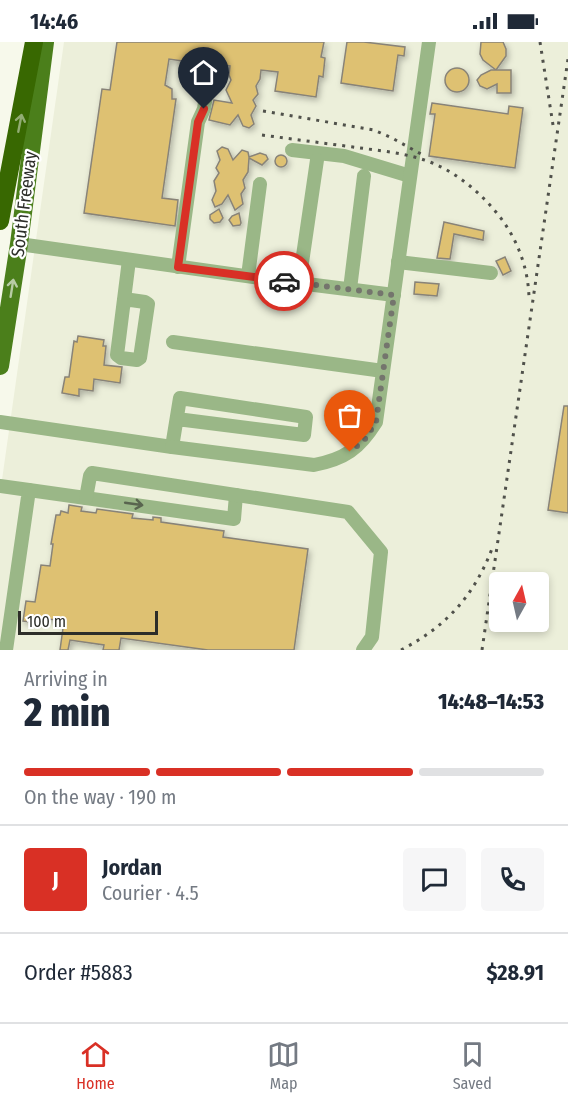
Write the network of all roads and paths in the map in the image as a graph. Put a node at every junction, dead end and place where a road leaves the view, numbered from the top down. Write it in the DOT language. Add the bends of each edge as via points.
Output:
graph roads {
  1 [pos="34,42"];
  2 [pos="45,42"];
  3 [pos="429,42"];
  4 [pos="207,88"];
  5 [pos="292,150"];
  6 [pos="317,160"];
  7 [pos="364,176"];
  8 [pos="410,176"];
  9 [pos="260,184"];
  10 [pos="0,221"];
  11 [pos="19,244"];
  12 [pos="129,260"];
  13 [pos="398,262"];
  14 [pos="178,267"];
  15 [pos="491,273"];
  16 [pos="248,276"];
  17 [pos="298,283"];
  18 [pos="350,289"];
  19 [pos="394,295"];
  20 [pos="124,299"];
  21 [pos="173,342"];
  22 [pos="0,366"];
  23 [pos="383,370"];
  24 [pos="177,419"];
  25 [pos="0,422"];
  26 [pos="172,447"];
  27 [pos="0,486"];
  28 [pos="29,490"];
  29 [pos="236,495"];
  30 [pos="81,497"];
  31 [pos="6,650"];
  32 [pos="363,650"];
  10 -- 1 [label="highway, one-way"];
  2 -- 11 [label="main road, South Freeway"];
  3 -- 8 [label="lane"];
  4 -- 14 [label="lane" via="198,122"];
  5 -- 8 [label="lane" via="344,156"];
  6 -- 17 [label="lane"];
  7 -- 18 [label="lane"];
  8 -- 13 [label="lane"];
  9 -- 16 [label="lane"];
  11 -- 12 [label="lane"];
  22 -- 11 [label="main road, South Freeway, one-way"];
  12 -- 14 [label="lane"];
  12 -- 20 [label="lane"];
  13 -- 15 [label="lane"];
  13 -- 19 [label="lane"];
  14 -- 16 [label="lane"];
  16 -- 17 [label="lane"];
  17 -- 18 [label="lane"];
  18 -- 19 [label="lane"];
  19 -- 23 [label="lane"];
  21 -- 23 [label="lane"];
  23 -- 26 [label="lane" via="376,422 365,439 333,461 314,465"];
  24 -- 24 [label="lane" via="180,398 306,417 304,435"];
  24 -- 26 [label="lane"];
  25 -- 26 [label="lane"];
  27 -- 28 [label="lane"];
  28 -- 30 [label="lane"];
  28 -- 31 [label="lane"];
  29 -- 30 [label="lane" via="92,472"];
  30 -- 29 [label="lane, one-way" via="234,519"];
  29 -- 32 [label="lane" via="348,512 381,552 372,637"];
}
